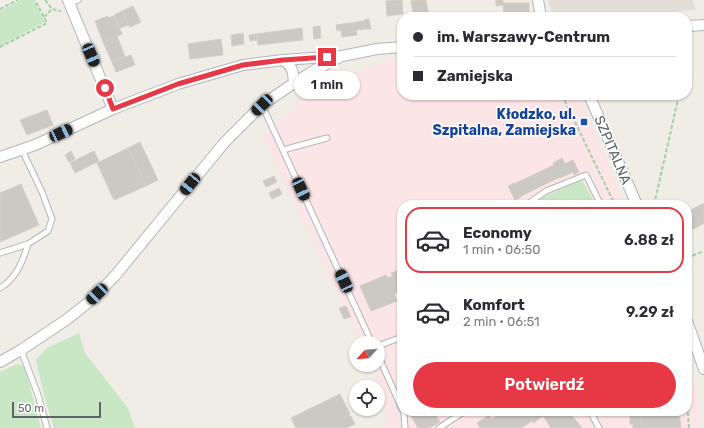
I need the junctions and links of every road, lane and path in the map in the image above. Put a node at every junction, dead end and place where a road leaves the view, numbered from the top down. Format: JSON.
{"nodes":[{"id":1,"x":18,"y":0,"type":"edge"},
{"id":2,"x":35,"y":0,"type":"edge"},
{"id":3,"x":45,"y":0,"type":"edge"},
{"id":4,"x":538,"y":0,"type":"edge"},
{"id":5,"x":72,"y":1,"type":"edge"},
{"id":6,"x":0,"y":9,"type":"edge"},
{"id":7,"x":52,"y":9,"type":"junction"},
{"id":8,"x":540,"y":12,"type":"edge"},
{"id":9,"x":74,"y":14,"type":"junction"},
{"id":10,"x":44,"y":17,"type":"junction"},
{"id":11,"x":704,"y":25,"type":"edge"},
{"id":12,"x":692,"y":26,"type":"edge"},
{"id":13,"x":0,"y":47,"type":"edge"},
{"id":14,"x":397,"y":47,"type":"edge"},
{"id":15,"x":342,"y":56,"type":"junction"},
{"id":16,"x":283,"y":60,"type":"junction"},
{"id":17,"x":294,"y":83,"type":"junction"},
{"id":18,"x":564,"y":100,"type":"edge"},
{"id":19,"x":591,"y":100,"type":"edge"},
{"id":20,"x":677,"y":100,"type":"edge"},
{"id":21,"x":262,"y":105,"type":"junction"},
{"id":22,"x":113,"y":109,"type":"junction"},
{"id":23,"x":327,"y":138,"type":"dead end"},
{"id":24,"x":22,"y":150,"type":"junction"},
{"id":25,"x":283,"y":150,"type":"junction"},
{"id":26,"x":0,"y":157,"type":"edge"},
{"id":27,"x":533,"y":200,"type":"edge"},
{"id":28,"x":598,"y":200,"type":"edge"},
{"id":29,"x":612,"y":200,"type":"edge"},
{"id":30,"x":635,"y":200,"type":"edge"},
{"id":31,"x":655,"y":200,"type":"edge"},
{"id":32,"x":28,"y":244,"type":"junction"},
{"id":33,"x":704,"y":251,"type":"edge"},
{"id":34,"x":0,"y":253,"type":"edge"},
{"id":35,"x":692,"y":256,"type":"edge"},
{"id":36,"x":0,"y":288,"type":"edge"},
{"id":37,"x":692,"y":334,"type":"edge"},
{"id":38,"x":369,"y":336,"type":"edge"},
{"id":39,"x":397,"y":339,"type":"edge"},
{"id":40,"x":385,"y":343,"type":"edge"},
{"id":41,"x":21,"y":350,"type":"junction"},
{"id":42,"x":0,"y":362,"type":"edge"},
{"id":43,"x":704,"y":369,"type":"edge"},
{"id":44,"x":385,"y":371,"type":"edge"},
{"id":45,"x":397,"y":399,"type":"edge"},
{"id":46,"x":404,"y":416,"type":"edge"},
{"id":47,"x":457,"y":416,"type":"edge"},
{"id":48,"x":592,"y":416,"type":"edge"},
{"id":49,"x":688,"y":416,"type":"edge"},
{"id":50,"x":47,"y":428,"type":"edge"},
{"id":51,"x":405,"y":428,"type":"edge"},
{"id":52,"x":439,"y":428,"type":"edge"},
{"id":53,"x":598,"y":428,"type":"edge"},
{"id":54,"x":689,"y":428,"type":"edge"}],
"edges":[{"from":1,"to":6,"type":"path"},
{"from":2,"to":10,"type":"path"},
{"from":3,"to":7,"type":"path"},
{"from":4,"to":8,"type":"street"},
{"from":5,"to":9,"type":"street"},
{"from":7,"to":9,"type":"path"},
{"from":7,"to":10,"type":"path"},
{"from":9,"to":22,"type":"street"},
{"from":10,"to":13,"type":"path"},
{"from":11,"to":12,"type":"street"},
{"from":14,"to":15,"type":"street"},
{"from":15,"to":16,"type":"street"},
{"from":15,"to":17,"type":"street"},
{"from":16,"to":17,"type":"street"},
{"from":16,"to":22,"type":"street"},
{"from":17,"to":21,"type":"street"},
{"from":18,"to":29,"type":"path"},
{"from":19,"to":30,"type":"street","name":"SZPITALNA"},
{"from":20,"to":31,"type":"path"},
{"from":21,"to":25,"type":"lane"},
{"from":21,"to":41,"type":"street"},
{"from":22,"to":24,"type":"street"},
{"from":23,"to":25,"type":"lane"},
{"from":24,"to":26,"type":"street"},
{"from":24,"to":32,"type":"lane"},
{"from":25,"to":38,"type":"lane"},
{"from":27,"to":28,"type":"lane"},
{"from":32,"to":34,"type":"lane"},
{"from":32,"to":36,"type":"lane"},
{"from":33,"to":35,"type":"path"},
{"from":37,"to":43,"type":"street"},
{"from":39,"to":40,"type":"lane"},
{"from":41,"to":42,"type":"street"},
{"from":41,"to":50,"type":"lane"},
{"from":44,"to":45,"type":"lane"},
{"from":46,"to":51,"type":"lane"},
{"from":47,"to":52,"type":"lane"},
{"from":48,"to":53,"type":"lane"},
{"from":49,"to":54,"type":"path"}]}
